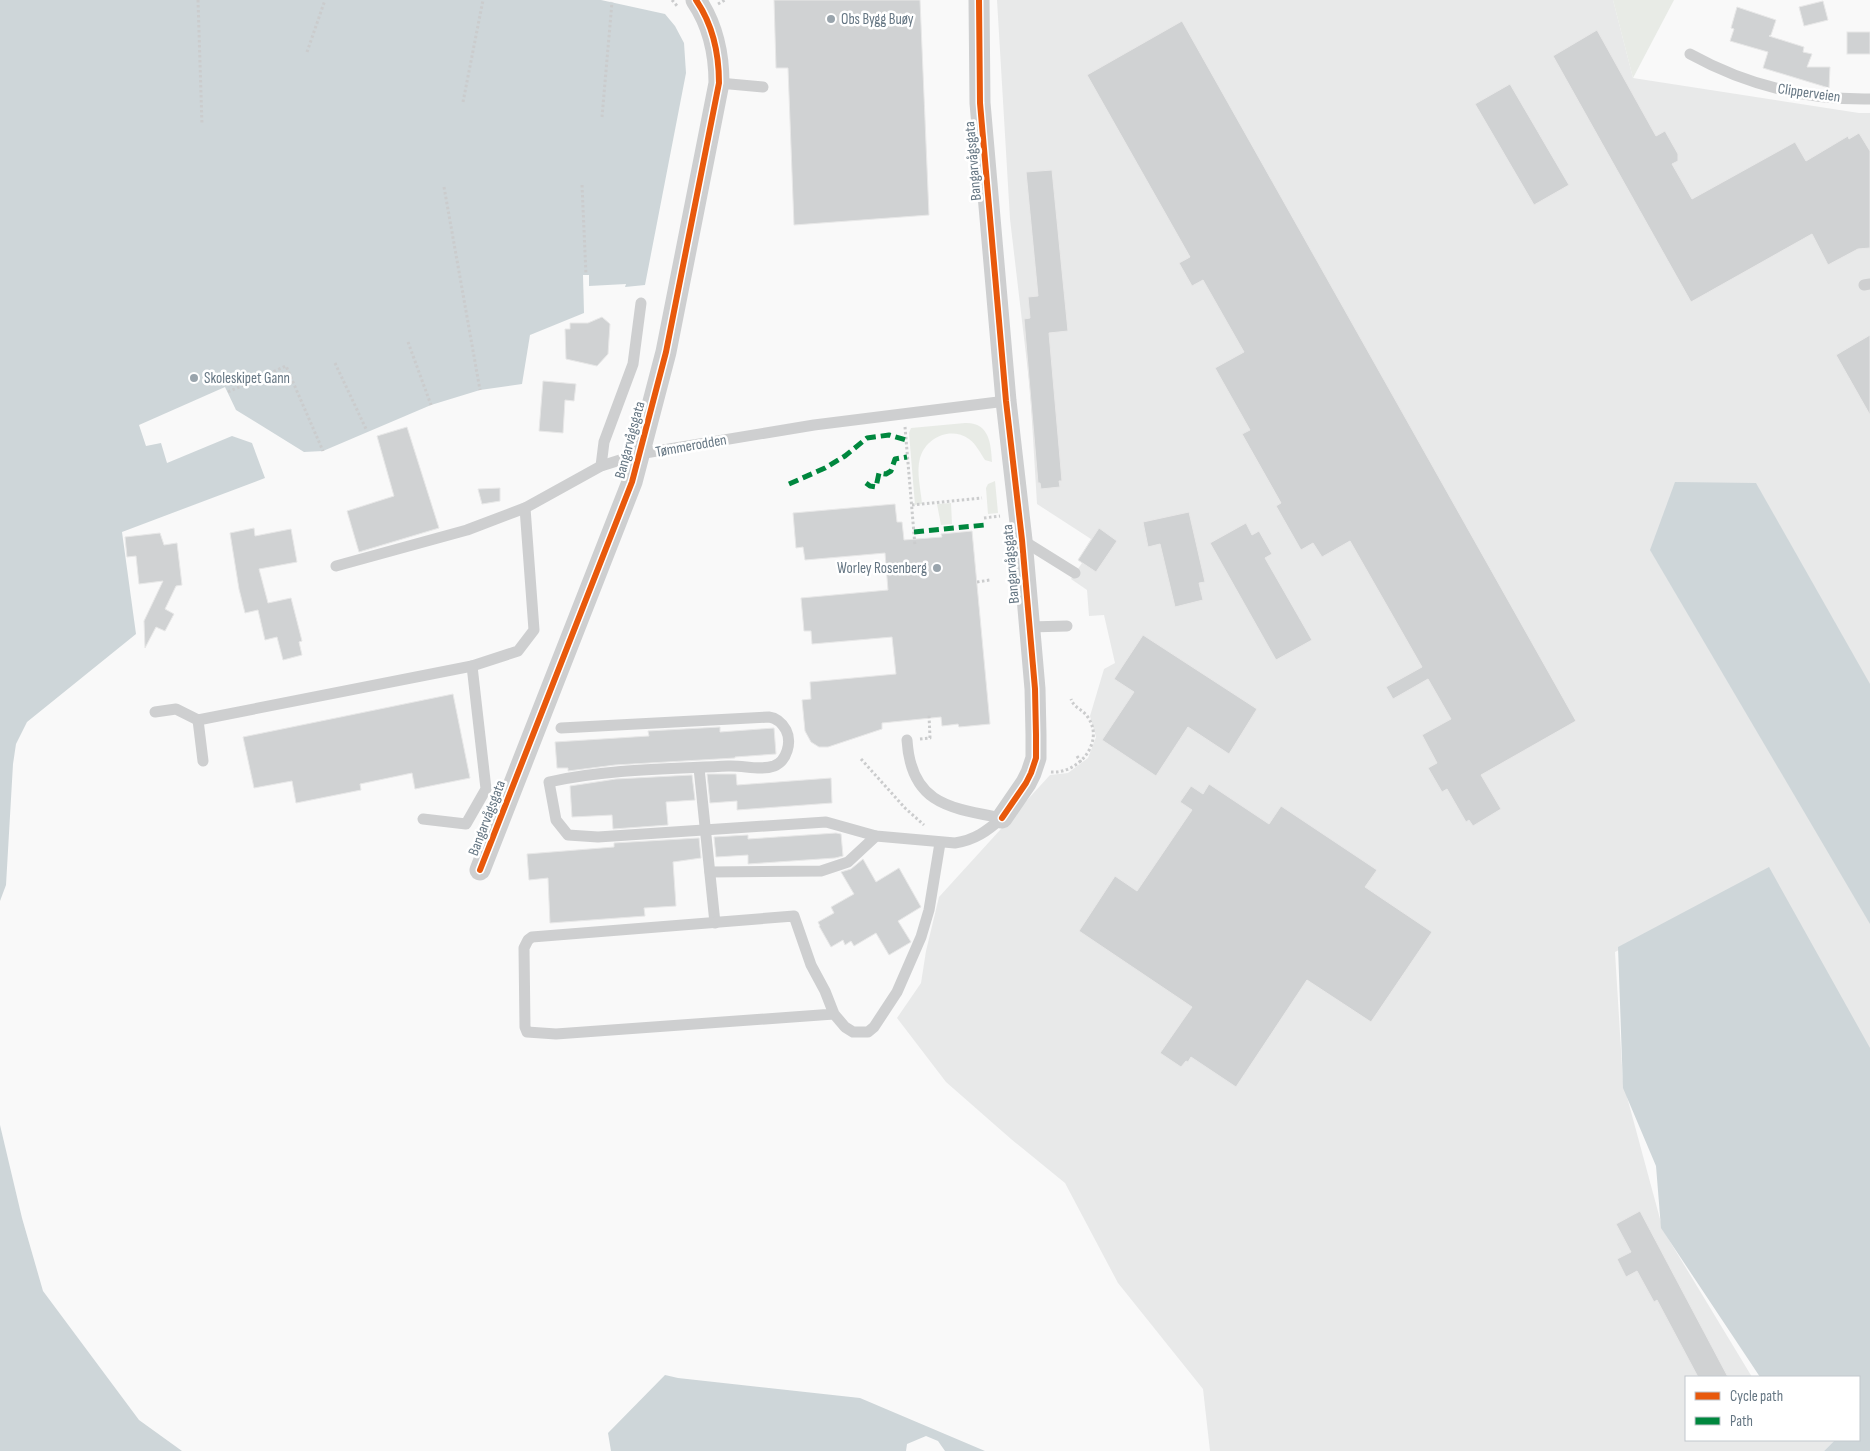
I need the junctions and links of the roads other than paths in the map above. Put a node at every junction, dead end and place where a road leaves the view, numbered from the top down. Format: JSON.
{"nodes":[{"id":1,"x":696,"y":0,"type":"edge"},
{"id":2,"x":979,"y":0,"type":"edge"},
{"id":3,"x":1690,"y":54,"type":"dead end"},
{"id":4,"x":719,"y":83,"type":"junction"},
{"id":5,"x":762,"y":87,"type":"dead end"},
{"id":6,"x":1870,"y":99,"type":"edge"},
{"id":7,"x":641,"y":303,"type":"dead end"},
{"id":8,"x":1006,"y":402,"type":"junction"},
{"id":9,"x":639,"y":454,"type":"junction"},
{"id":10,"x":601,"y":466,"type":"junction"},
{"id":11,"x":525,"y":508,"type":"junction"},
{"id":12,"x":1022,"y":540,"type":"junction"},
{"id":13,"x":336,"y":566,"type":"dead end"},
{"id":14,"x":1075,"y":572,"type":"dead end"},
{"id":15,"x":1067,"y":626,"type":"dead end"},
{"id":16,"x":1029,"y":627,"type":"junction"},
{"id":17,"x":472,"y":666,"type":"junction"},
{"id":18,"x":155,"y":712,"type":"dead end"},
{"id":19,"x":198,"y":720,"type":"junction"},
{"id":20,"x":561,"y":728,"type":"dead end"},
{"id":21,"x":907,"y":740,"type":"road end"},
{"id":22,"x":203,"y":761,"type":"dead end"},
{"id":23,"x":699,"y":768,"type":"junction"},
{"id":24,"x":1002,"y":818,"type":"junction"},
{"id":25,"x":422,"y":819,"type":"dead end"},
{"id":26,"x":705,"y":828,"type":"junction"},
{"id":27,"x":876,"y":836,"type":"junction"},
{"id":28,"x":945,"y":843,"type":"junction"},
{"id":29,"x":480,"y":870,"type":"dead end"},
{"id":30,"x":710,"y":872,"type":"junction"},
{"id":31,"x":715,"y":923,"type":"junction"},
{"id":32,"x":834,"y":1014,"type":"junction"}],
"edges":[{"from":1,"to":4,"type":"street","name":"Bangarvågsgata"},
{"from":2,"to":8,"type":"street","name":"Bangarvågsgata"},
{"from":3,"to":6,"type":"lane","name":"Clipperveien"},
{"from":4,"to":5,"type":"lane"},
{"from":4,"to":9,"type":"street","name":"Bangarvågsgata"},
{"from":7,"to":10,"type":"lane"},
{"from":8,"to":9,"type":"lane","name":"Tømmerodden"},
{"from":8,"to":12,"type":"street","name":"Bangarvågsgata"},
{"from":9,"to":10,"type":"lane","name":"Tømmerodden"},
{"from":9,"to":29,"type":"street","name":"Bangarvågsgata"},
{"from":10,"to":11,"type":"lane","name":"Tømmerodden"},
{"from":11,"to":13,"type":"lane","name":"Tømmerodden"},
{"from":11,"to":17,"type":"lane"},
{"from":12,"to":14,"type":"lane"},
{"from":12,"to":16,"type":"street","name":"Bangarvågsgata"},
{"from":15,"to":16,"type":"lane"},
{"from":16,"to":24,"type":"street","name":"Bangarvågsgata"},
{"from":17,"to":19,"type":"lane"},
{"from":17,"to":25,"type":"lane"},
{"from":18,"to":19,"type":"lane"},
{"from":19,"to":22,"type":"lane"},
{"from":20,"to":23,"type":"lane"},
{"from":21,"to":24,"type":"lane"},
{"from":23,"to":26,"type":"lane"},
{"from":23,"to":26,"type":"lane"},
{"from":24,"to":28,"type":"lane"},
{"from":26,"to":27,"type":"lane"},
{"from":26,"to":30,"type":"lane"},
{"from":27,"to":28,"type":"lane"},
{"from":27,"to":30,"type":"lane"},
{"from":28,"to":32,"type":"lane"},
{"from":30,"to":31,"type":"lane"},
{"from":31,"to":32,"type":"lane"},
{"from":31,"to":32,"type":"lane"}]}
